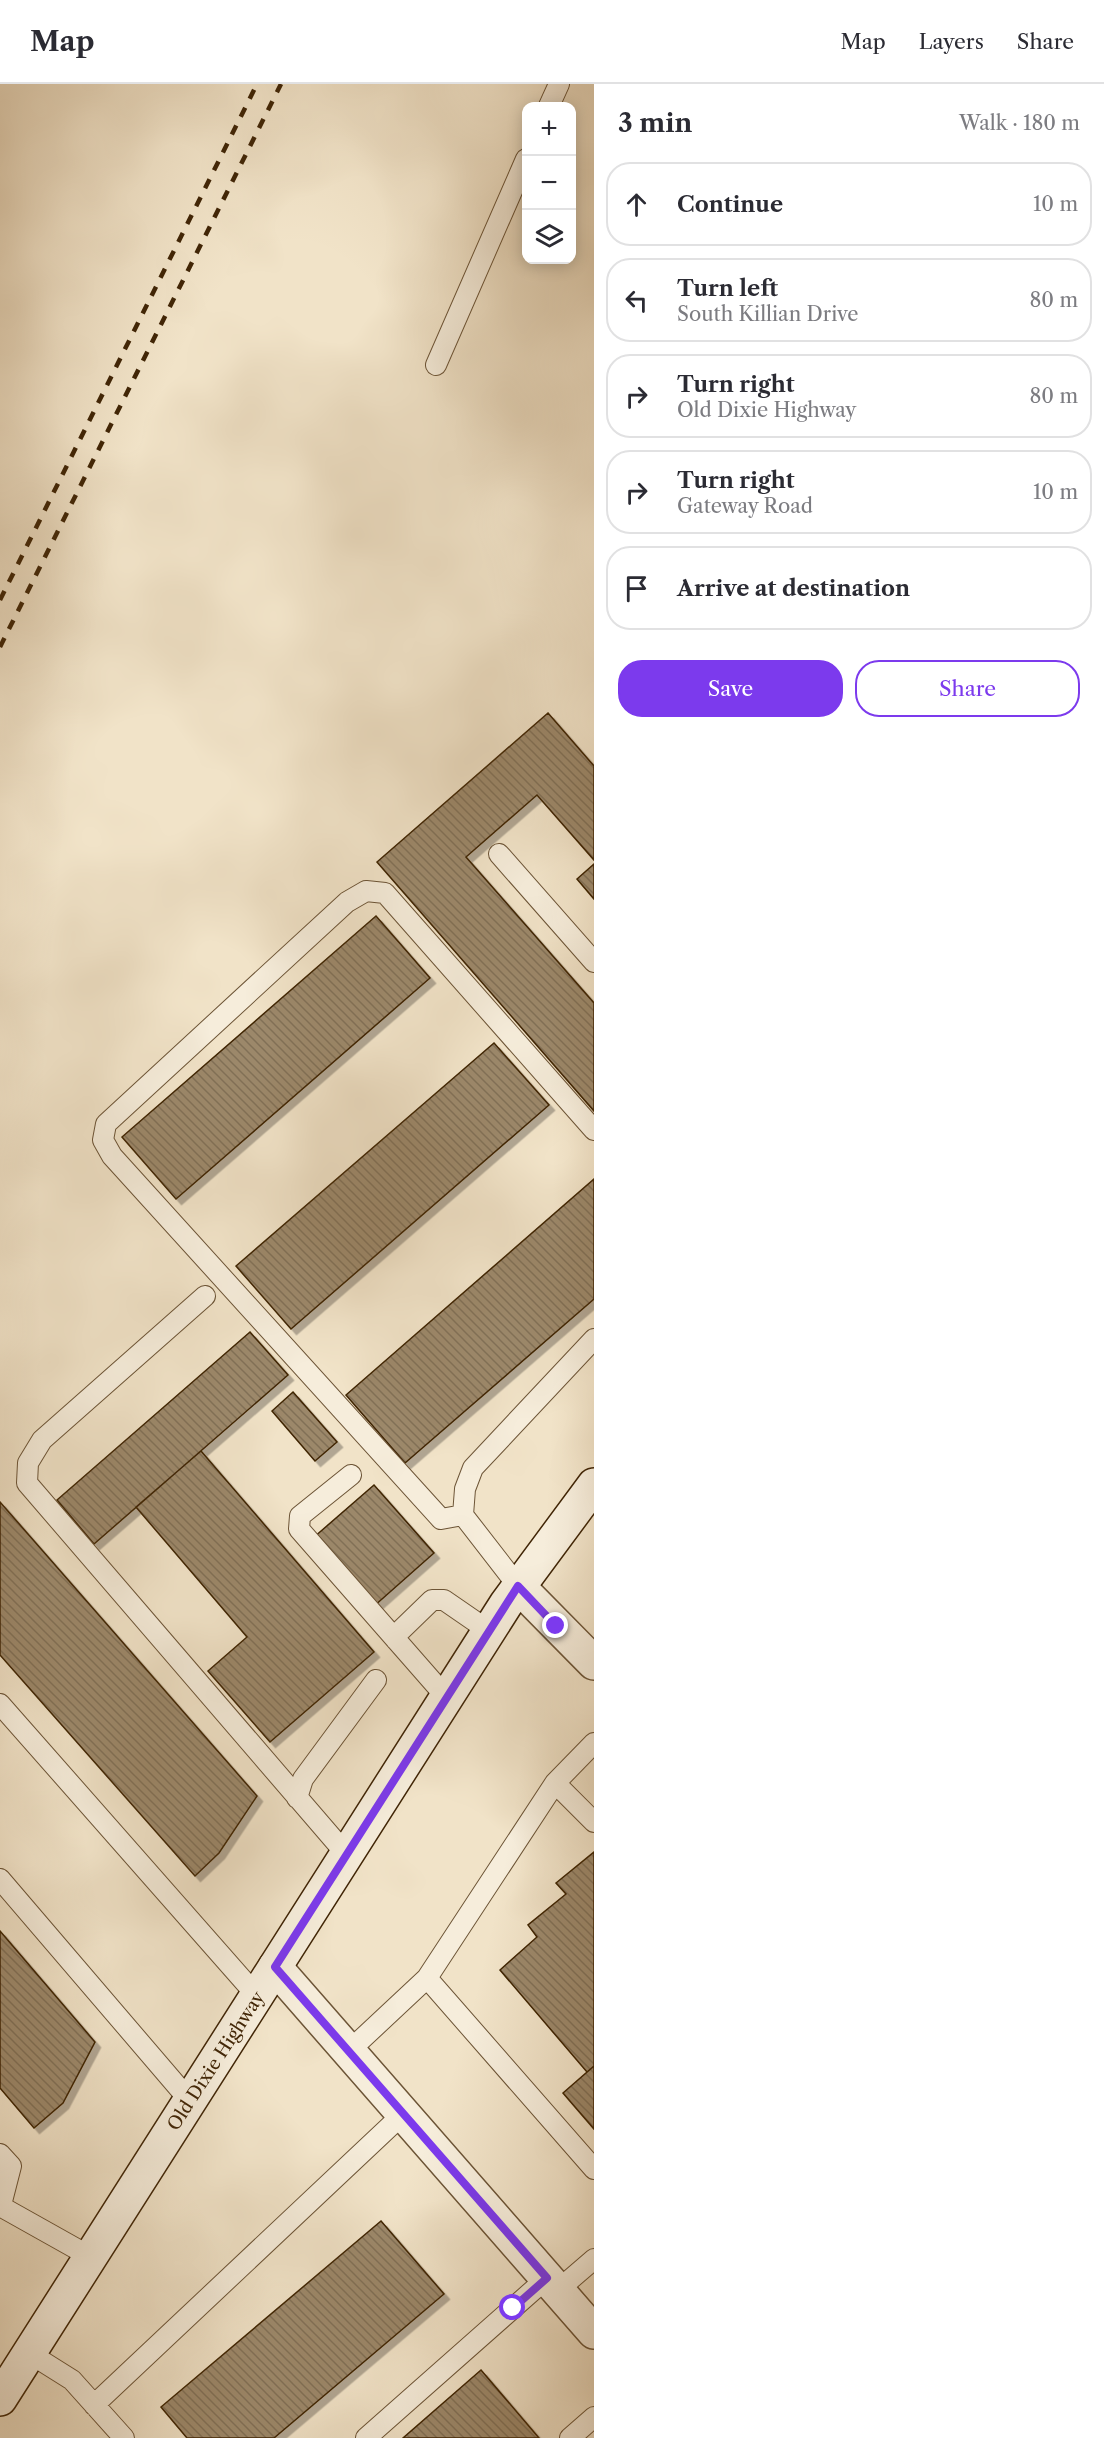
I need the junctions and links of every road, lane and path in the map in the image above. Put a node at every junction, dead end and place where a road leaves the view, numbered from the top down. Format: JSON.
{"nodes":[{"id":1,"x":559,"y":84,"type":"edge"},
{"id":2,"x":551,"y":102,"type":"edge"},
{"id":3,"x":522,"y":168,"type":"edge"},
{"id":4,"x":436,"y":365,"type":"dead end"},
{"id":5,"x":499,"y":854,"type":"dead end"},
{"id":6,"x":594,"y":962,"type":"edge"},
{"id":7,"x":594,"y":1130,"type":"edge"},
{"id":8,"x":205,"y":1296,"type":"dead end"},
{"id":9,"x":594,"y":1339,"type":"edge"},
{"id":10,"x":351,"y":1475,"type":"dead end"},
{"id":11,"x":594,"y":1485,"type":"edge"},
{"id":12,"x":463,"y":1515,"type":"junction"},
{"id":13,"x":518,"y":1586,"type":"junction"},
{"id":14,"x":489,"y":1631,"type":"junction"},
{"id":15,"x":396,"y":1640,"type":"junction"},
{"id":16,"x":594,"y":1663,"type":"edge"},
{"id":17,"x":376,"y":1680,"type":"dead end"},
{"id":18,"x":447,"y":1698,"type":"junction"},
{"id":19,"x":0,"y":1704,"type":"edge"},
{"id":20,"x":594,"y":1743,"type":"edge"},
{"id":21,"x":555,"y":1783,"type":"junction"},
{"id":22,"x":297,"y":1798,"type":"junction"},
{"id":23,"x":594,"y":1822,"type":"edge"},
{"id":24,"x":347,"y":1855,"type":"junction"},
{"id":25,"x":0,"y":1879,"type":"edge"},
{"id":26,"x":275,"y":1967,"type":"junction"},
{"id":27,"x":427,"y":1978,"type":"junction"},
{"id":28,"x":257,"y":1996,"type":"junction"},
{"id":29,"x":349,"y":2051,"type":"junction"},
{"id":30,"x":190,"y":2101,"type":"junction"},
{"id":31,"x":403,"y":2114,"type":"junction"},
{"id":32,"x":0,"y":2154,"type":"edge"},
{"id":33,"x":594,"y":2169,"type":"edge"},
{"id":34,"x":0,"y":2206,"type":"edge"},
{"id":35,"x":91,"y":2257,"type":"junction"},
{"id":36,"x":594,"y":2259,"type":"edge"},
{"id":37,"x":552,"y":2284,"type":"junction"},
{"id":38,"x":592,"y":2325,"type":"edge"},
{"id":39,"x":29,"y":2353,"type":"junction"},
{"id":40,"x":0,"y":2399,"type":"edge"},
{"id":41,"x":94,"y":2404,"type":"junction"},
{"id":42,"x":594,"y":2417,"type":"edge"},
{"id":43,"x":124,"y":2438,"type":"edge"},
{"id":44,"x":366,"y":2438,"type":"edge"},
{"id":45,"x":570,"y":2438,"type":"edge"}],
"edges":[{"from":1,"to":2,"type":"lane"},
{"from":3,"to":4,"type":"lane"},
{"from":5,"to":6,"type":"lane"},
{"from":7,"to":12,"type":"lane"},
{"from":8,"to":22,"type":"lane"},
{"from":9,"to":12,"type":"lane"},
{"from":10,"to":15,"type":"lane"},
{"from":11,"to":13,"type":"street","name":"Old Dixie Highway"},
{"from":12,"to":13,"type":"lane"},
{"from":13,"to":14,"type":"street","name":"Old Dixie Highway"},
{"from":13,"to":16,"type":"street"},
{"from":14,"to":15,"type":"lane"},
{"from":14,"to":18,"type":"street","name":"Old Dixie Highway"},
{"from":15,"to":18,"type":"lane"},
{"from":17,"to":22,"type":"lane"},
{"from":18,"to":24,"type":"street","name":"Old Dixie Highway"},
{"from":19,"to":28,"type":"lane"},
{"from":20,"to":21,"type":"lane"},
{"from":21,"to":23,"type":"lane"},
{"from":21,"to":27,"type":"lane"},
{"from":22,"to":24,"type":"lane"},
{"from":24,"to":26,"type":"street","name":"Old Dixie Highway"},
{"from":25,"to":30,"type":"lane"},
{"from":26,"to":28,"type":"street","name":"Old Dixie Highway"},
{"from":26,"to":29,"type":"street"},
{"from":27,"to":29,"type":"lane"},
{"from":27,"to":33,"type":"lane"},
{"from":28,"to":30,"type":"street","name":"Old Dixie Highway"},
{"from":29,"to":31,"type":"street"},
{"from":30,"to":35,"type":"street","name":"Old Dixie Highway"},
{"from":31,"to":37,"type":"street"},
{"from":31,"to":41,"type":"lane"},
{"from":32,"to":34,"type":"lane"},
{"from":34,"to":35,"type":"lane"},
{"from":35,"to":39,"type":"street","name":"Old Dixie Highway"},
{"from":36,"to":37,"type":"lane"},
{"from":37,"to":38,"type":"street"},
{"from":37,"to":44,"type":"lane"},
{"from":39,"to":40,"type":"street","name":"Old Dixie Highway"},
{"from":39,"to":41,"type":"lane"},
{"from":41,"to":43,"type":"lane"},
{"from":42,"to":45,"type":"lane"}]}
